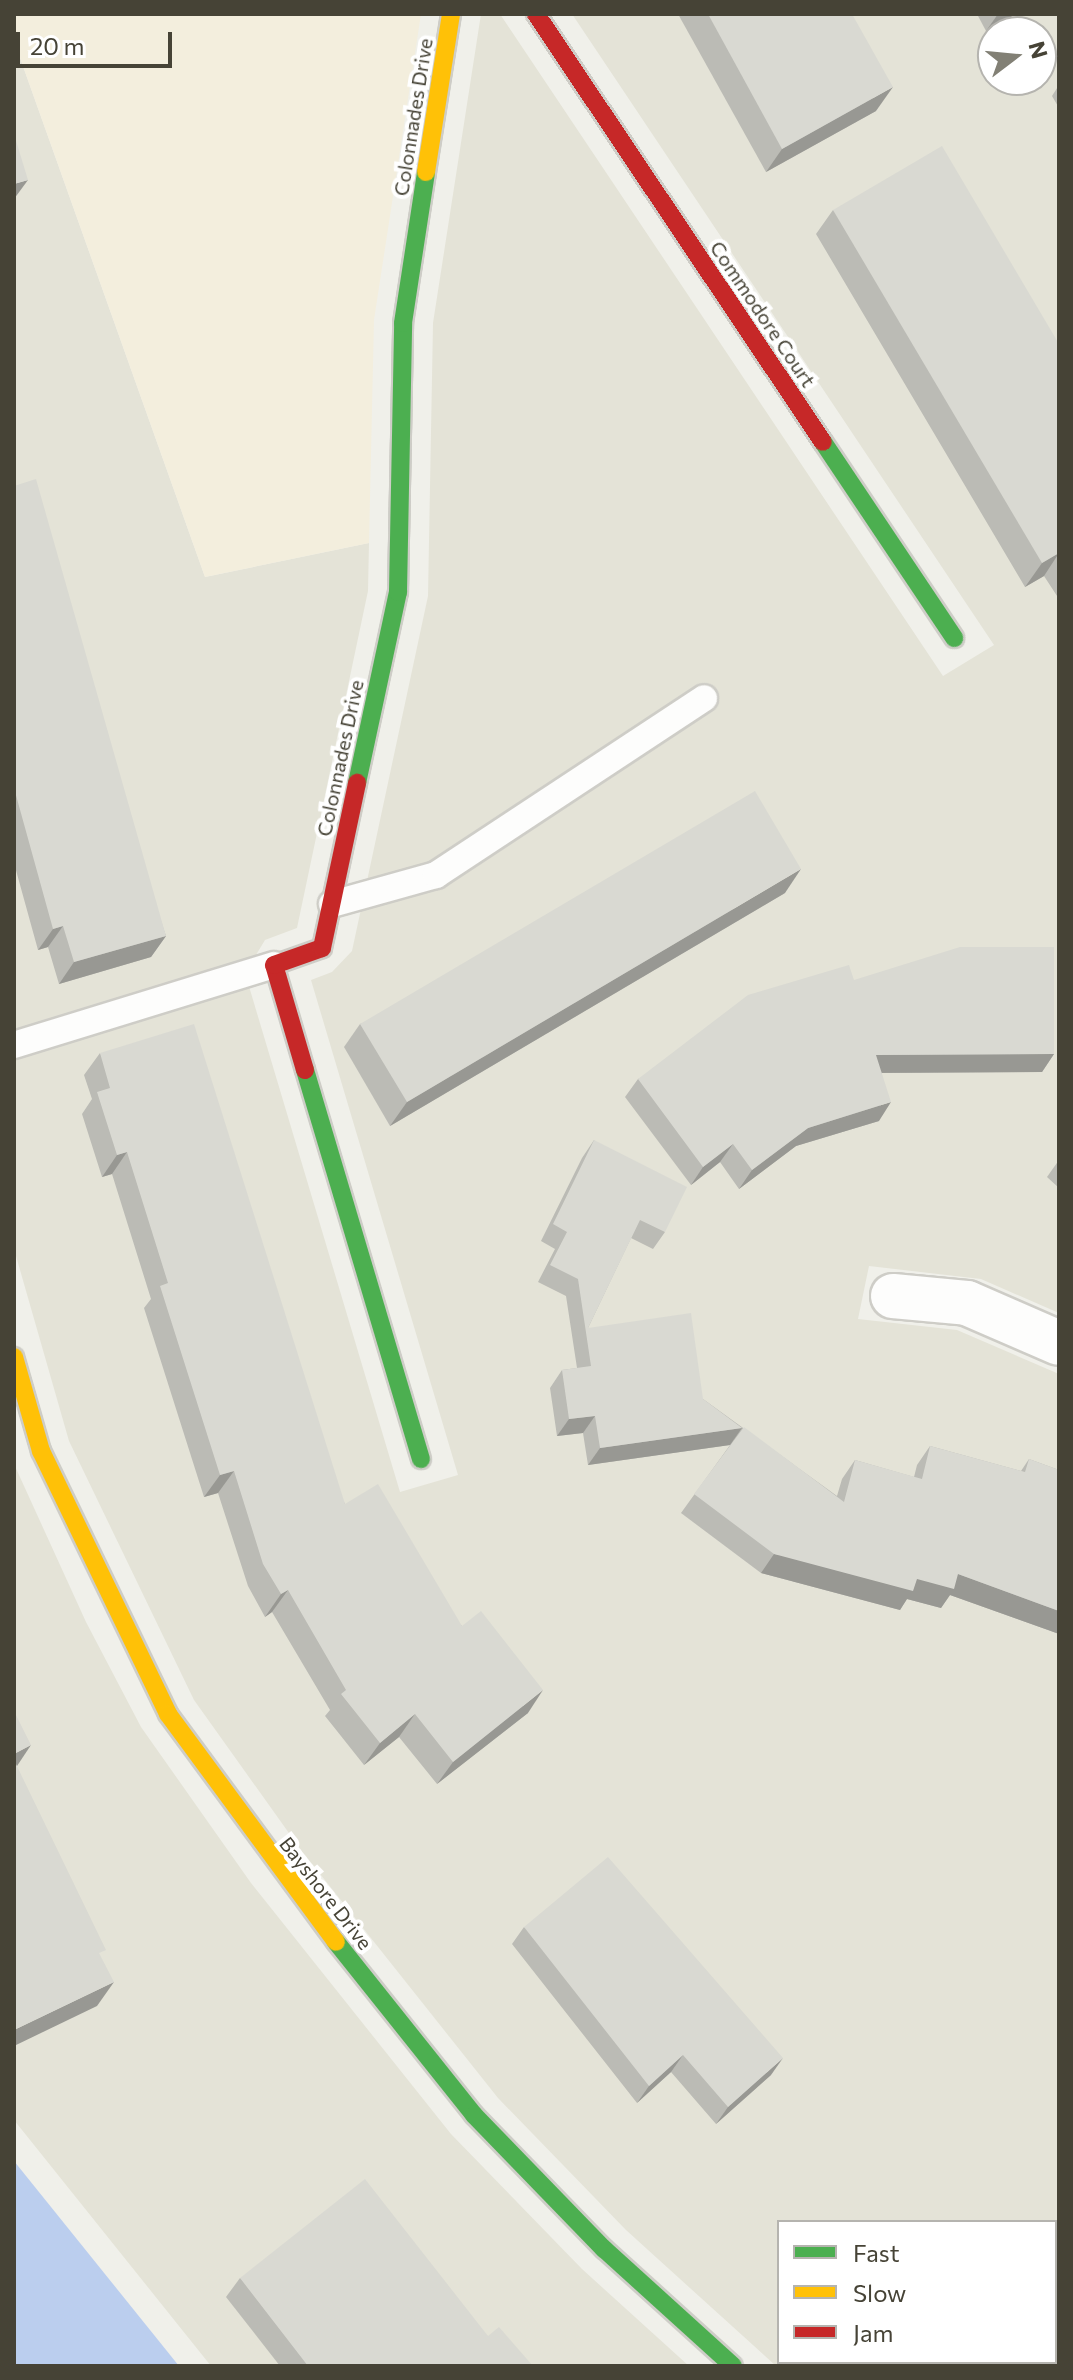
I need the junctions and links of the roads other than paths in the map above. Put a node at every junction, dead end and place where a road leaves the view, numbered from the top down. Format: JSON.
{"nodes":[{"id":1,"x":451,"y":14,"type":"edge"},
{"id":2,"x":536,"y":14,"type":"edge"},
{"id":3,"x":954,"y":638,"type":"dead end"},
{"id":4,"x":704,"y":698,"type":"dead end"},
{"id":5,"x":332,"y":904,"type":"junction"},
{"id":6,"x":274,"y":965,"type":"junction"},
{"id":7,"x":14,"y":1045,"type":"edge"},
{"id":8,"x":893,"y":1296,"type":"dead end"},
{"id":9,"x":1059,"y":1343,"type":"edge"},
{"id":10,"x":14,"y":1357,"type":"edge"},
{"id":11,"x":421,"y":1459,"type":"dead end"},
{"id":12,"x":733,"y":2366,"type":"edge"}],
"edges":[{"from":1,"to":5,"type":"street","name":"Colonnades Drive"},
{"from":2,"to":3,"type":"street","name":"Commodore Court"},
{"from":4,"to":5,"type":"lane"},
{"from":5,"to":6,"type":"street","name":"Colonnades Drive"},
{"from":6,"to":7,"type":"lane"},
{"from":6,"to":11,"type":"street"},
{"from":8,"to":9,"type":"street"},
{"from":10,"to":12,"type":"street","name":"Bayshore Drive"}]}
